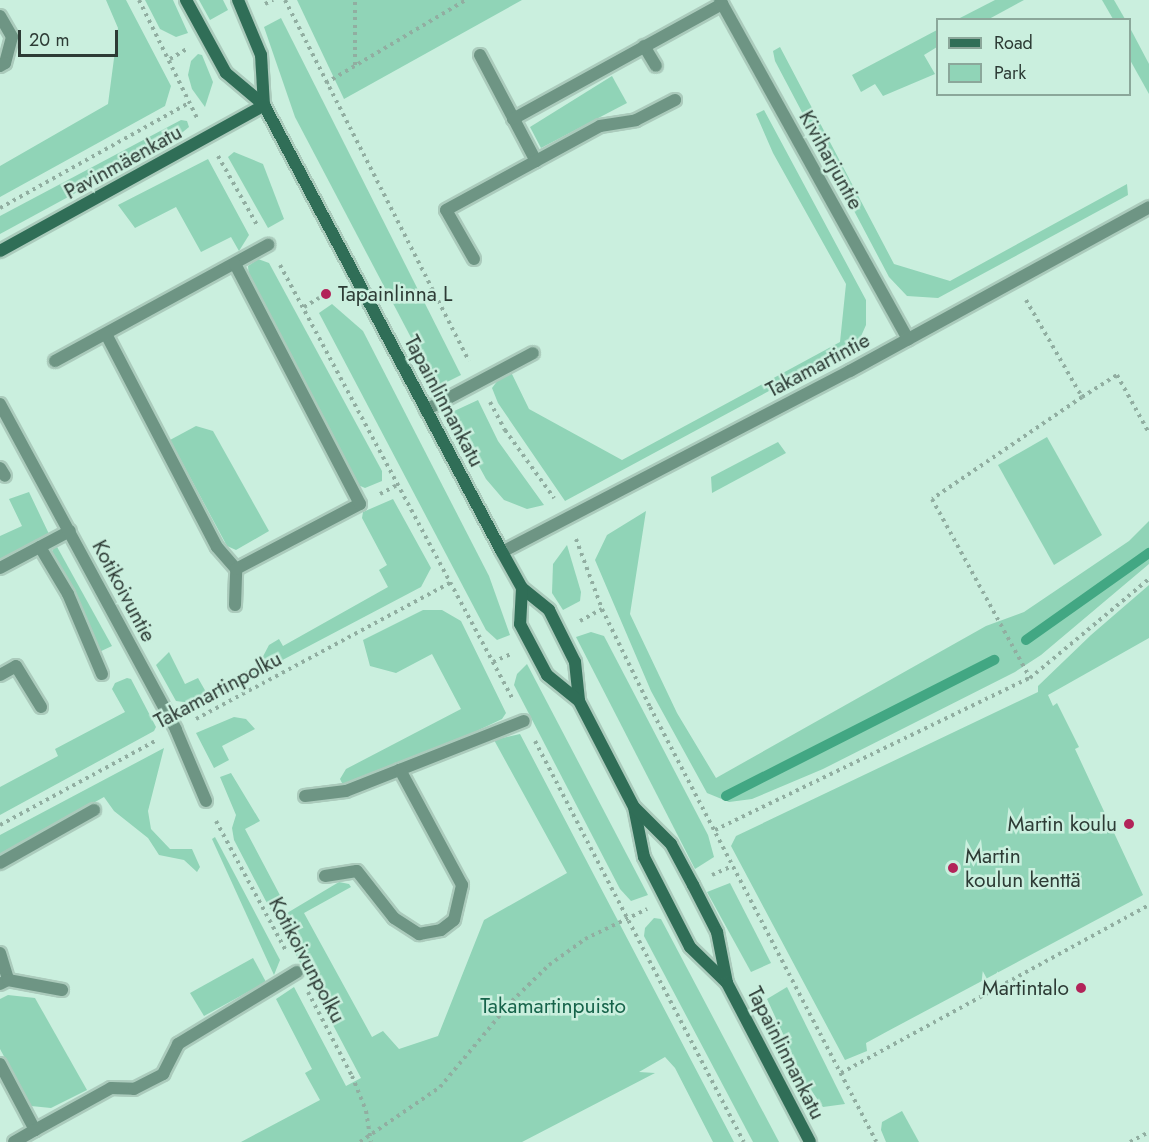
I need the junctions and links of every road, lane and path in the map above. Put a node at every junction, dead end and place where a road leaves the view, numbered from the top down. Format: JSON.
{"nodes":[{"id":1,"x":139,"y":0,"type":"edge"},
{"id":2,"x":186,"y":0,"type":"edge"},
{"id":3,"x":238,"y":0,"type":"edge"},
{"id":4,"x":285,"y":0,"type":"edge"},
{"id":5,"x":355,"y":0,"type":"edge"},
{"id":6,"x":466,"y":0,"type":"edge"},
{"id":7,"x":721,"y":2,"type":"edge"},
{"id":8,"x":0,"y":16,"type":"edge"},
{"id":9,"x":644,"y":46,"type":"junction"},
{"id":10,"x":480,"y":55,"type":"dead end"},
{"id":11,"x":0,"y":66,"type":"edge"},
{"id":12,"x":355,"y":66,"type":"junction"},
{"id":13,"x":656,"y":66,"type":"dead end"},
{"id":14,"x":326,"y":82,"type":"junction"},
{"id":15,"x":675,"y":100,"type":"dead end"},
{"id":16,"x":189,"y":103,"type":"junction"},
{"id":17,"x":264,"y":105,"type":"junction"},
{"id":18,"x":513,"y":119,"type":"junction"},
{"id":19,"x":208,"y":138,"type":"junction"},
{"id":20,"x":536,"y":161,"type":"junction"},
{"id":21,"x":1149,"y":207,"type":"edge"},
{"id":22,"x":0,"y":208,"type":"edge"},
{"id":23,"x":268,"y":245,"type":"junction"},
{"id":24,"x":0,"y":251,"type":"edge"},
{"id":25,"x":474,"y":259,"type":"dead end"},
{"id":26,"x":235,"y":264,"type":"junction"},
{"id":27,"x":326,"y":294,"type":"dead end"},
{"id":28,"x":1024,"y":298,"type":"dead end"},
{"id":29,"x":304,"y":307,"type":"junction"},
{"id":30,"x":106,"y":334,"type":"junction"},
{"id":31,"x":908,"y":339,"type":"junction"},
{"id":32,"x":533,"y":353,"type":"dead end"},
{"id":33,"x":56,"y":361,"type":"dead end"},
{"id":34,"x":480,"y":381,"type":"junction"},
{"id":35,"x":1082,"y":397,"type":"junction"},
{"id":36,"x":0,"y":404,"type":"edge"},
{"id":37,"x":426,"y":410,"type":"junction"},
{"id":38,"x":1149,"y":433,"type":"edge"},
{"id":39,"x":566,"y":519,"type":"junction"},
{"id":40,"x":70,"y":531,"type":"junction"},
{"id":41,"x":40,"y":547,"type":"junction"},
{"id":42,"x":502,"y":552,"type":"junction"},
{"id":43,"x":0,"y":568,"type":"edge"},
{"id":44,"x":236,"y":569,"type":"junction"},
{"id":45,"x":1149,"y":579,"type":"edge"},
{"id":46,"x":451,"y":582,"type":"junction"},
{"id":47,"x":522,"y":588,"type":"junction"},
{"id":48,"x":235,"y":605,"type":"dead end"},
{"id":49,"x":102,"y":674,"type":"dead end"},
{"id":50,"x":0,"y":675,"type":"edge"},
{"id":51,"x":1030,"y":678,"type":"junction"},
{"id":52,"x":579,"y":701,"type":"junction"},
{"id":53,"x":41,"y":707,"type":"dead end"},
{"id":54,"x":524,"y":721,"type":"junction"},
{"id":55,"x":176,"y":730,"type":"junction"},
{"id":56,"x":400,"y":770,"type":"junction"},
{"id":57,"x":305,"y":796,"type":"dead end"},
{"id":58,"x":206,"y":801,"type":"joint"},
{"id":59,"x":634,"y":807,"type":"junction"},
{"id":60,"x":94,"y":810,"type":"dead end"},
{"id":61,"x":0,"y":825,"type":"edge"},
{"id":62,"x":715,"y":830,"type":"junction"},
{"id":63,"x":0,"y":863,"type":"edge"},
{"id":64,"x":326,"y":876,"type":"dead end"},
{"id":65,"x":1149,"y":905,"type":"edge"},
{"id":66,"x":627,"y":920,"type":"junction"},
{"id":67,"x":0,"y":953,"type":"edge"},
{"id":68,"x":297,"y":972,"type":"junction"},
{"id":69,"x":4,"y":982,"type":"edge"},
{"id":70,"x":727,"y":983,"type":"junction"},
{"id":71,"x":62,"y":990,"type":"dead end"},
{"id":72,"x":0,"y":1064,"type":"edge"},
{"id":73,"x":841,"y":1073,"type":"junction"},
{"id":74,"x":35,"y":1130,"type":"junction"},
{"id":75,"x":1149,"y":1132,"type":"edge"},
{"id":76,"x":371,"y":1136,"type":"junction"},
{"id":77,"x":14,"y":1142,"type":"edge"},
{"id":78,"x":360,"y":1142,"type":"edge"},
{"id":79,"x":371,"y":1142,"type":"edge"},
{"id":80,"x":744,"y":1142,"type":"edge"},
{"id":81,"x":810,"y":1142,"type":"edge"},
{"id":82,"x":876,"y":1142,"type":"edge"},
{"id":83,"x":1131,"y":1142,"type":"edge"}],
"edges":[{"from":1,"to":16,"type":"path"},
{"from":2,"to":17,"type":"street","name":"Tapainlinnankatu"},
{"from":3,"to":17,"type":"street","name":"Tapainlinnankatu"},
{"from":4,"to":14,"type":"path"},
{"from":5,"to":12,"type":"path"},
{"from":6,"to":12,"type":"path"},
{"from":7,"to":9,"type":"street"},
{"from":7,"to":31,"type":"street","name":"Kiviharjuntie"},
{"from":8,"to":11,"type":"street"},
{"from":9,"to":13,"type":"street"},
{"from":9,"to":18,"type":"street"},
{"from":10,"to":18,"type":"street"},
{"from":12,"to":14,"type":"path"},
{"from":14,"to":34,"type":"path"},
{"from":15,"to":20,"type":"street"},
{"from":16,"to":19,"type":"path"},
{"from":16,"to":22,"type":"path"},
{"from":17,"to":19,"type":"street","name":"Pavinmäenkatu"},
{"from":17,"to":37,"type":"street","name":"Tapainlinnankatu"},
{"from":18,"to":20,"type":"street"},
{"from":19,"to":23,"type":"path"},
{"from":19,"to":24,"type":"street","name":"Pavinmäenkatu"},
{"from":20,"to":25,"type":"street"},
{"from":21,"to":31,"type":"street","name":"Takamartintie"},
{"from":23,"to":26,"type":"street"},
{"from":23,"to":29,"type":"path"},
{"from":26,"to":30,"type":"street"},
{"from":26,"to":44,"type":"street"},
{"from":27,"to":29,"type":"path"},
{"from":28,"to":35,"type":"path"},
{"from":29,"to":46,"type":"path"},
{"from":30,"to":33,"type":"street"},
{"from":30,"to":44,"type":"street"},
{"from":31,"to":39,"type":"street","name":"Takamartintie"},
{"from":32,"to":34,"type":"street"},
{"from":34,"to":37,"type":"street"},
{"from":34,"to":39,"type":"path"},
{"from":35,"to":38,"type":"path"},
{"from":35,"to":51,"type":"path"},
{"from":36,"to":40,"type":"street","name":"Kotikoivuntie"},
{"from":37,"to":42,"type":"street","name":"Tapainlinnankatu"},
{"from":39,"to":42,"type":"street","name":"Takamartintie"},
{"from":39,"to":62,"type":"path"},
{"from":40,"to":41,"type":"street"},
{"from":40,"to":55,"type":"street","name":"Kotikoivuntie"},
{"from":41,"to":43,"type":"street"},
{"from":41,"to":49,"type":"street"},
{"from":42,"to":47,"type":"street","name":"Tapainlinnankatu"},
{"from":44,"to":48,"type":"street"},
{"from":45,"to":51,"type":"path"},
{"from":46,"to":54,"type":"path"},
{"from":46,"to":55,"type":"path","name":"Takamartinpolku"},
{"from":47,"to":52,"type":"street","name":"Tapainlinnankatu"},
{"from":47,"to":52,"type":"street","name":"Tapainlinnankatu"},
{"from":50,"to":53,"type":"street"},
{"from":51,"to":62,"type":"path"},
{"from":52,"to":59,"type":"street","name":"Tapainlinnankatu"},
{"from":54,"to":56,"type":"street"},
{"from":54,"to":66,"type":"path"},
{"from":55,"to":58,"type":"street","name":"Kotikoivuntie"},
{"from":55,"to":61,"type":"path","name":"Takamartinpolku"},
{"from":56,"to":57,"type":"street"},
{"from":56,"to":64,"type":"street"},
{"from":58,"to":68,"type":"path","name":"Kotikoivunpolku"},
{"from":59,"to":70,"type":"street","name":"Tapainlinnankatu"},
{"from":59,"to":70,"type":"street","name":"Tapainlinnankatu"},
{"from":60,"to":63,"type":"street"},
{"from":62,"to":73,"type":"path"},
{"from":65,"to":73,"type":"path"},
{"from":66,"to":76,"type":"path"},
{"from":66,"to":80,"type":"path"},
{"from":67,"to":69,"type":"street"},
{"from":68,"to":74,"type":"street"},
{"from":68,"to":76,"type":"path","name":"Kotikoivunpolku"},
{"from":69,"to":71,"type":"street"},
{"from":70,"to":81,"type":"street","name":"Tapainlinnankatu"},
{"from":72,"to":74,"type":"street"},
{"from":73,"to":82,"type":"path"},
{"from":74,"to":77,"type":"street"},
{"from":75,"to":83,"type":"path"},
{"from":76,"to":78,"type":"path"},
{"from":76,"to":79,"type":"path","name":"Kotikoivunpolku"}]}
